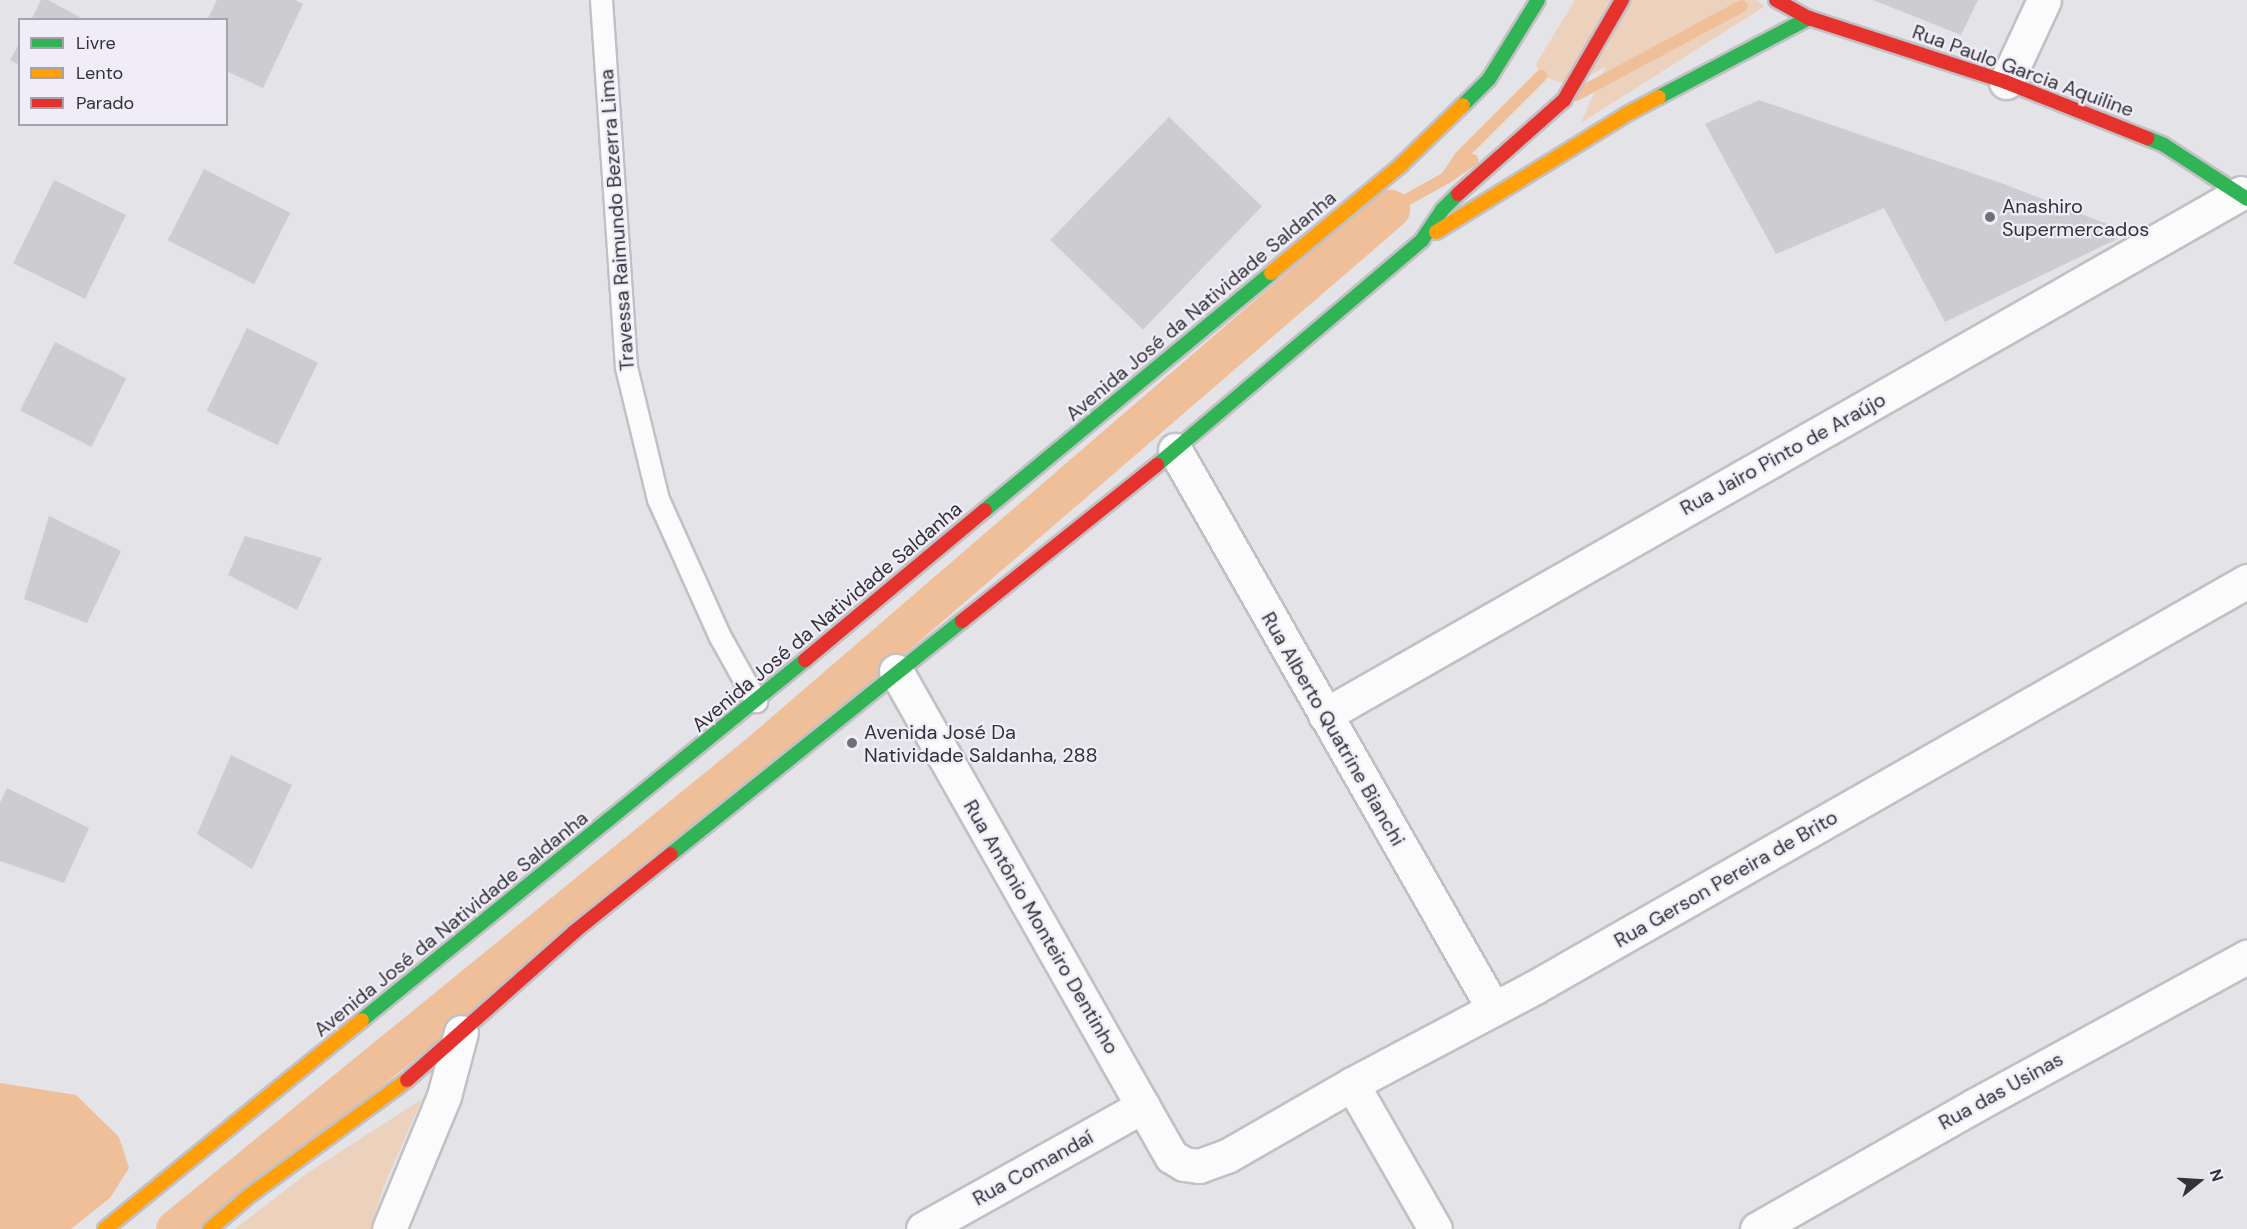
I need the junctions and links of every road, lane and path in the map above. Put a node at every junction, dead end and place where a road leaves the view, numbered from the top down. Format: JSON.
{"nodes":[{"id":1,"x":601,"y":0,"type":"edge"},
{"id":2,"x":1538,"y":0,"type":"edge"},
{"id":3,"x":1622,"y":0,"type":"edge"},
{"id":4,"x":1776,"y":0,"type":"edge"},
{"id":5,"x":2044,"y":0,"type":"edge"},
{"id":6,"x":1809,"y":18,"type":"junction"},
{"id":7,"x":2006,"y":82,"type":"junction"},
{"id":8,"x":2244,"y":196,"type":"edge"},
{"id":9,"x":1422,"y":240,"type":"junction"},
{"id":10,"x":1174,"y":450,"type":"junction"},
{"id":11,"x":2247,"y":581,"type":"edge"},
{"id":12,"x":896,"y":671,"type":"junction"},
{"id":13,"x":756,"y":701,"type":"junction"},
{"id":14,"x":1325,"y":715,"type":"junction"},
{"id":15,"x":2247,"y":957,"type":"edge"},
{"id":16,"x":1493,"y":1008,"type":"junction"},
{"id":17,"x":461,"y":1032,"type":"junction"},
{"id":18,"x":1352,"y":1084,"type":"junction"},
{"id":19,"x":1143,"y":1106,"type":"junction"},
{"id":20,"x":1199,"y":1166,"type":"joint"},
{"id":21,"x":105,"y":1229,"type":"edge"},
{"id":22,"x":210,"y":1229,"type":"edge"},
{"id":23,"x":389,"y":1229,"type":"edge"},
{"id":24,"x":923,"y":1229,"type":"edge"},
{"id":25,"x":1435,"y":1229,"type":"edge"},
{"id":26,"x":1758,"y":1229,"type":"edge"}],
"edges":[{"from":1,"to":13,"type":"lane","name":"Travessa Raimundo Bezerra Lima"},
{"from":2,"to":13,"type":"street","name":"Avenida José da Natividade Saldanha"},
{"from":3,"to":9,"type":"street"},
{"from":4,"to":6,"type":"street","name":"Rua Paulo Garcia Aquiline"},
{"from":5,"to":7,"type":"street"},
{"from":6,"to":7,"type":"street","name":"Rua Paulo Garcia Aquiline"},
{"from":6,"to":9,"type":"street"},
{"from":7,"to":8,"type":"street","name":"Rua Paulo Garcia Aquiline"},
{"from":8,"to":14,"type":"street","name":"Rua Jairo Pinto de Araújo"},
{"from":9,"to":10,"type":"street"},
{"from":10,"to":12,"type":"street"},
{"from":10,"to":14,"type":"street","name":"Rua Alberto Quatrine Bianchi"},
{"from":11,"to":16,"type":"street","name":"Rua Gerson Pereira de Brito"},
{"from":12,"to":17,"type":"street"},
{"from":12,"to":19,"type":"street","name":"Rua Antônio Monteiro Dentinho"},
{"from":13,"to":21,"type":"street","name":"Avenida José da Natividade Saldanha"},
{"from":14,"to":16,"type":"street","name":"Rua Alberto Quatrine Bianchi"},
{"from":15,"to":26,"type":"street","name":"Rua das Usinas"},
{"from":16,"to":18,"type":"street","name":"Rua Gerson Pereira de Brito"},
{"from":17,"to":22,"type":"street"},
{"from":17,"to":23,"type":"street"},
{"from":18,"to":20,"type":"street","name":"Rua Gerson Pereira de Brito"},
{"from":18,"to":25,"type":"street"},
{"from":19,"to":20,"type":"street","name":"Rua Antônio Monteiro Dentinho"},
{"from":19,"to":24,"type":"street","name":"Rua Comandaí"}]}
